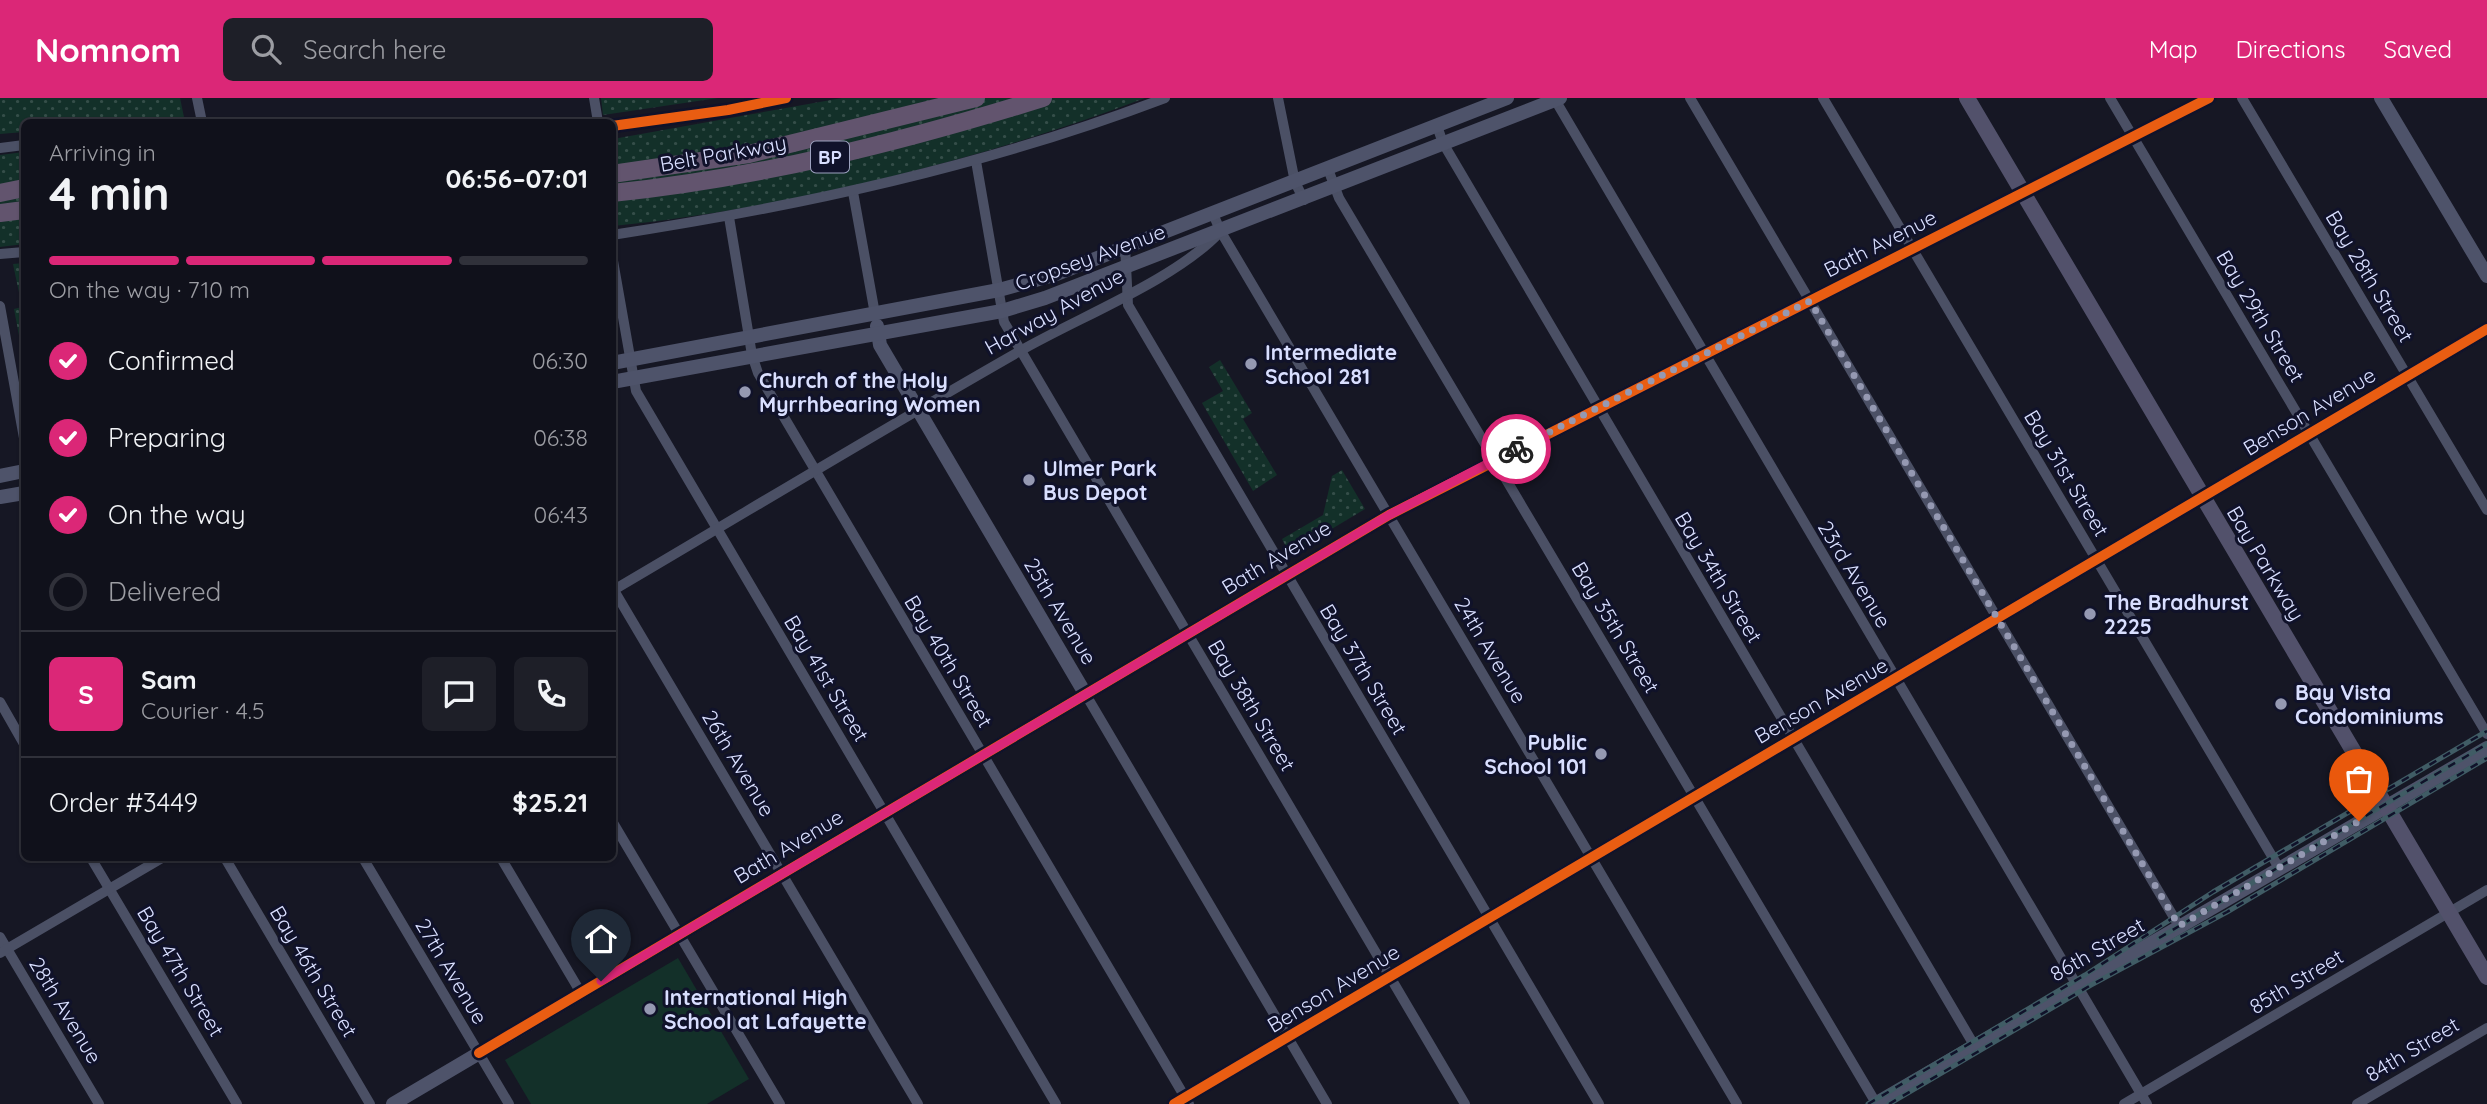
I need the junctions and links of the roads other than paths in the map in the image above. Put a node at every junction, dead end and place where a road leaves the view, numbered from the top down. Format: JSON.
{"nodes":[{"id":1,"x":197,"y":98,"type":"edge"},
{"id":2,"x":594,"y":98,"type":"edge"},
{"id":3,"x":786,"y":98,"type":"edge"},
{"id":4,"x":976,"y":98,"type":"edge"},
{"id":5,"x":1043,"y":98,"type":"edge"},
{"id":6,"x":1165,"y":98,"type":"edge"},
{"id":7,"x":1278,"y":98,"type":"edge"},
{"id":8,"x":1507,"y":98,"type":"edge"},
{"id":9,"x":1690,"y":98,"type":"edge"},
{"id":10,"x":1823,"y":98,"type":"edge"},
{"id":11,"x":1966,"y":98,"type":"edge"},
{"id":12,"x":2110,"y":98,"type":"edge"},
{"id":13,"x":2209,"y":98,"type":"edge"},
{"id":14,"x":2242,"y":98,"type":"edge"},
{"id":15,"x":2381,"y":98,"type":"edge"},
{"id":16,"x":1556,"y":99,"type":"edge"},
{"id":17,"x":201,"y":119,"type":"edge"},
{"id":18,"x":598,"y":119,"type":"edge"},
{"id":19,"x":616,"y":124,"type":"edge"},
{"id":20,"x":1437,"y":126,"type":"junction"},
{"id":21,"x":2133,"y":137,"type":"junction"},
{"id":22,"x":1443,"y":143,"type":"junction"},
{"id":23,"x":21,"y":145,"type":"edge"},
{"id":24,"x":0,"y":148,"type":"edge"},
{"id":25,"x":976,"y":161,"type":"junction"},
{"id":26,"x":1328,"y":169,"type":"junction"},
{"id":27,"x":616,"y":173,"type":"edge"},
{"id":28,"x":1295,"y":181,"type":"junction"},
{"id":29,"x":0,"y":187,"type":"edge"},
{"id":30,"x":1336,"y":187,"type":"junction"},
{"id":31,"x":21,"y":188,"type":"edge"},
{"id":32,"x":21,"y":188,"type":"edge"},
{"id":33,"x":853,"y":192,"type":"junction"},
{"id":34,"x":0,"y":193,"type":"edge"},
{"id":35,"x":616,"y":193,"type":"edge"},
{"id":36,"x":2023,"y":193,"type":"junction"},
{"id":37,"x":1304,"y":200,"type":"junction"},
{"id":38,"x":21,"y":210,"type":"edge"},
{"id":39,"x":0,"y":213,"type":"edge"},
{"id":40,"x":1213,"y":214,"type":"junction"},
{"id":41,"x":729,"y":217,"type":"junction"},
{"id":42,"x":1221,"y":232,"type":"junction"},
{"id":43,"x":616,"y":234,"type":"edge"},
{"id":44,"x":1125,"y":245,"type":"junction"},
{"id":45,"x":1912,"y":249,"type":"junction"},
{"id":46,"x":21,"y":252,"type":"edge"},
{"id":47,"x":0,"y":254,"type":"edge"},
{"id":48,"x":1124,"y":270,"type":"junction"},
{"id":49,"x":2487,"y":276,"type":"edge"},
{"id":50,"x":616,"y":277,"type":"edge"},
{"id":51,"x":999,"y":290,"type":"junction"},
{"id":52,"x":1127,"y":294,"type":"junction"},
{"id":53,"x":1810,"y":301,"type":"junction"},
{"id":54,"x":0,"y":306,"type":"edge"},
{"id":55,"x":1002,"y":311,"type":"junction"},
{"id":56,"x":875,"y":314,"type":"junction"},
{"id":57,"x":2487,"y":329,"type":"edge"},
{"id":58,"x":878,"y":333,"type":"junction"},
{"id":59,"x":750,"y":336,"type":"junction"},
{"id":60,"x":1021,"y":349,"type":"junction"},
{"id":61,"x":752,"y":355,"type":"junction"},
{"id":62,"x":1703,"y":355,"type":"junction"},
{"id":63,"x":631,"y":359,"type":"junction"},
{"id":64,"x":616,"y":362,"type":"edge"},
{"id":65,"x":2407,"y":375,"type":"junction"},
{"id":66,"x":634,"y":378,"type":"junction"},
{"id":67,"x":616,"y":381,"type":"edge"},
{"id":68,"x":1597,"y":408,"type":"junction"},
{"id":69,"x":918,"y":411,"type":"junction"},
{"id":70,"x":21,"y":422,"type":"edge"},
{"id":71,"x":2308,"y":434,"type":"junction"},
{"id":72,"x":1495,"y":460,"type":"junction"},
{"id":73,"x":815,"y":471,"type":"junction"},
{"id":74,"x":21,"y":472,"type":"edge"},
{"id":75,"x":0,"y":476,"type":"edge"},
{"id":76,"x":21,"y":494,"type":"edge"},
{"id":77,"x":0,"y":497,"type":"edge"},
{"id":78,"x":2202,"y":497,"type":"junction"},
{"id":79,"x":2487,"y":510,"type":"edge"},
{"id":80,"x":1389,"y":515,"type":"junction"},
{"id":81,"x":717,"y":530,"type":"junction"},
{"id":82,"x":2096,"y":560,"type":"junction"},
{"id":83,"x":1286,"y":576,"type":"junction"},
{"id":84,"x":616,"y":588,"type":"edge"},
{"id":85,"x":616,"y":595,"type":"edge"},
{"id":86,"x":1997,"y":618,"type":"junction"},
{"id":87,"x":1188,"y":634,"type":"junction"},
{"id":88,"x":1895,"y":679,"type":"junction"},
{"id":89,"x":1086,"y":695,"type":"junction"},
{"id":90,"x":0,"y":702,"type":"edge"},
{"id":91,"x":2487,"y":734,"type":"edge"},
{"id":92,"x":21,"y":739,"type":"edge"},
{"id":93,"x":1792,"y":739,"type":"junction"},
{"id":94,"x":2487,"y":748,"type":"edge"},
{"id":95,"x":983,"y":755,"type":"junction"},
{"id":96,"x":1694,"y":797,"type":"junction"},
{"id":97,"x":2385,"y":806,"type":"junction"},
{"id":98,"x":885,"y":813,"type":"junction"},
{"id":99,"x":616,"y":828,"type":"edge"},
{"id":100,"x":1591,"y":858,"type":"junction"},
{"id":101,"x":93,"y":861,"type":"edge"},
{"id":102,"x":157,"y":861,"type":"edge"},
{"id":103,"x":227,"y":861,"type":"edge"},
{"id":104,"x":365,"y":861,"type":"edge"},
{"id":105,"x":503,"y":861,"type":"edge"},
{"id":106,"x":2279,"y":868,"type":"junction"},
{"id":107,"x":782,"y":874,"type":"junction"},
{"id":108,"x":110,"y":888,"type":"junction"},
{"id":109,"x":2487,"y":890,"type":"edge"},
{"id":110,"x":2448,"y":913,"type":"junction"},
{"id":111,"x":1489,"y":918,"type":"junction"},
{"id":112,"x":2179,"y":926,"type":"junction"},
{"id":113,"x":680,"y":935,"type":"junction"},
{"id":114,"x":0,"y":937,"type":"edge"},
{"id":115,"x":4,"y":951,"type":"edge"},
{"id":116,"x":1390,"y":976,"type":"junction"},
{"id":117,"x":2487,"y":977,"type":"edge"},
{"id":118,"x":2076,"y":985,"type":"junction"},
{"id":119,"x":581,"y":993,"type":"junction"},
{"id":120,"x":2487,"y":1028,"type":"edge"},
{"id":121,"x":1288,"y":1037,"type":"junction"},
{"id":122,"x":1974,"y":1045,"type":"junction"},
{"id":123,"x":479,"y":1053,"type":"junction"},
{"id":124,"x":2141,"y":1094,"type":"junction"},
{"id":125,"x":1183,"y":1102,"type":"edge"},
{"id":126,"x":99,"y":1104,"type":"edge"},
{"id":127,"x":237,"y":1104,"type":"edge"},
{"id":128,"x":370,"y":1104,"type":"edge"},
{"id":129,"x":393,"y":1104,"type":"edge"},
{"id":130,"x":509,"y":1104,"type":"edge"},
{"id":131,"x":780,"y":1104,"type":"edge"},
{"id":132,"x":918,"y":1104,"type":"edge"},
{"id":133,"x":1056,"y":1104,"type":"edge"},
{"id":134,"x":1327,"y":1104,"type":"edge"},
{"id":135,"x":1465,"y":1104,"type":"edge"},
{"id":136,"x":1599,"y":1104,"type":"edge"},
{"id":137,"x":1737,"y":1104,"type":"edge"},
{"id":138,"x":1876,"y":1104,"type":"edge"},
{"id":139,"x":2124,"y":1104,"type":"edge"},
{"id":140,"x":2147,"y":1104,"type":"edge"},
{"id":141,"x":2357,"y":1104,"type":"edge"}],
"edges":[{"from":1,"to":17,"type":"street"},
{"from":2,"to":18,"type":"street"},
{"from":3,"to":19,"type":"street"},
{"from":4,"to":27,"type":"highway","name":"Belt Parkway","number":"BP"},
{"from":5,"to":35,"type":"highway","name":"Belt Parkway","number":"BP"},
{"from":6,"to":25,"type":"street"},
{"from":7,"to":28,"type":"street"},
{"from":8,"to":20,"type":"street","name":"Cropsey Avenue"},
{"from":9,"to":53,"type":"street"},
{"from":10,"to":45,"type":"street","name":"Bay 31st Street"},
{"from":11,"to":36,"type":"main road","name":"Bay Parkway"},
{"from":12,"to":21,"type":"street","name":"Bay 29th Street"},
{"from":13,"to":21,"type":"street","name":"Bath Avenue"},
{"from":14,"to":65,"type":"street","name":"Bay 28th Street"},
{"from":15,"to":49,"type":"street"},
{"from":16,"to":22,"type":"street","name":"Cropsey Avenue"},
{"from":16,"to":62,"type":"street","name":"23rd Avenue"},
{"from":20,"to":22,"type":"street","name":"Bay 34th Street"},
{"from":20,"to":26,"type":"street","name":"Cropsey Avenue"},
{"from":21,"to":36,"type":"street","name":"Bath Avenue"},
{"from":21,"to":71,"type":"street","name":"Bay 29th Street"},
{"from":22,"to":30,"type":"street","name":"Cropsey Avenue"},
{"from":22,"to":68,"type":"street","name":"Bay 34th Street"},
{"from":23,"to":24,"type":"street"},
{"from":25,"to":33,"type":"street"},
{"from":25,"to":51,"type":"street","name":"Bay 38th Street"},
{"from":26,"to":28,"type":"street","name":"Cropsey Avenue"},
{"from":26,"to":30,"type":"street","name":"Bay 35th Street"},
{"from":28,"to":37,"type":"street"},
{"from":28,"to":40,"type":"street","name":"Cropsey Avenue"},
{"from":29,"to":31,"type":"highway"},
{"from":30,"to":37,"type":"street","name":"Cropsey Avenue"},
{"from":30,"to":72,"type":"street","name":"Bay 35th Street"},
{"from":32,"to":34,"type":"highway"},
{"from":33,"to":41,"type":"street"},
{"from":33,"to":56,"type":"street","name":"25th Avenue"},
{"from":36,"to":45,"type":"street","name":"Bath Avenue"},
{"from":36,"to":78,"type":"main road","name":"Bay Parkway"},
{"from":37,"to":42,"type":"street","name":"Cropsey Avenue"},
{"from":38,"to":39,"type":"highway"},
{"from":40,"to":42,"type":"street","name":"24th Avenue"},
{"from":40,"to":44,"type":"street","name":"Cropsey Avenue"},
{"from":41,"to":43,"type":"street"},
{"from":41,"to":59,"type":"street","name":"Bay 40th Street"},
{"from":42,"to":48,"type":"street","name":"Cropsey Avenue"},
{"from":42,"to":52,"type":"street","name":"Harway Avenue"},
{"from":42,"to":80,"type":"street","name":"24th Avenue"},
{"from":44,"to":48,"type":"street","name":"Bay 37th Street"},
{"from":44,"to":51,"type":"street","name":"Cropsey Avenue"},
{"from":45,"to":53,"type":"street","name":"Bath Avenue"},
{"from":45,"to":82,"type":"street","name":"Bay 31st Street"},
{"from":46,"to":47,"type":"street"},
{"from":48,"to":52,"type":"street","name":"Bay 37th Street"},
{"from":48,"to":55,"type":"street","name":"Cropsey Avenue"},
{"from":50,"to":63,"type":"street","name":"Bay 41st Street"},
{"from":51,"to":55,"type":"street","name":"Bay 38th Street"},
{"from":51,"to":56,"type":"street","name":"Cropsey Avenue"},
{"from":52,"to":60,"type":"street","name":"Harway Avenue"},
{"from":52,"to":83,"type":"street","name":"Bay 37th Street"},
{"from":53,"to":62,"type":"street","name":"Bath Avenue"},
{"from":53,"to":86,"type":"street"},
{"from":54,"to":70,"type":"street"},
{"from":55,"to":58,"type":"street","name":"Cropsey Avenue"},
{"from":55,"to":60,"type":"street","name":"Bay 38th Street"},
{"from":56,"to":58,"type":"street","name":"25th Avenue"},
{"from":56,"to":59,"type":"street","name":"Cropsey Avenue"},
{"from":57,"to":65,"type":"street","name":"Benson Avenue"},
{"from":58,"to":61,"type":"street","name":"Cropsey Avenue"},
{"from":58,"to":69,"type":"street","name":"25th Avenue"},
{"from":59,"to":61,"type":"street","name":"Bay 40th Street"},
{"from":59,"to":63,"type":"street","name":"Cropsey Avenue"},
{"from":60,"to":69,"type":"street","name":"Harway Avenue"},
{"from":60,"to":87,"type":"street","name":"Bay 38th Street"},
{"from":61,"to":66,"type":"street","name":"Cropsey Avenue"},
{"from":61,"to":73,"type":"street","name":"Bay 40th Street"},
{"from":62,"to":68,"type":"street","name":"Bath Avenue"},
{"from":62,"to":88,"type":"street","name":"23rd Avenue"},
{"from":63,"to":64,"type":"street","name":"Cropsey Avenue"},
{"from":63,"to":66,"type":"street","name":"Bay 41st Street"},
{"from":65,"to":71,"type":"street","name":"Benson Avenue"},
{"from":65,"to":79,"type":"street","name":"Bay 28th Street"},
{"from":66,"to":67,"type":"street","name":"Cropsey Avenue"},
{"from":66,"to":81,"type":"street","name":"Bay 41st Street"},
{"from":68,"to":72,"type":"street","name":"Bath Avenue"},
{"from":68,"to":93,"type":"street","name":"Bay 34th Street"},
{"from":69,"to":73,"type":"street","name":"Harway Avenue"},
{"from":69,"to":89,"type":"street","name":"25th Avenue"},
{"from":71,"to":78,"type":"street","name":"Benson Avenue"},
{"from":71,"to":91,"type":"street","name":"Bay 29th Street"},
{"from":72,"to":80,"type":"street","name":"Bath Avenue"},
{"from":72,"to":96,"type":"street","name":"Bay 35th Street"},
{"from":73,"to":81,"type":"street","name":"Harway Avenue"},
{"from":73,"to":95,"type":"street","name":"Bay 40th Street"},
{"from":74,"to":75,"type":"street"},
{"from":76,"to":77,"type":"street"},
{"from":78,"to":82,"type":"street","name":"Benson Avenue"},
{"from":78,"to":97,"type":"main road","name":"Bay Parkway"},
{"from":80,"to":83,"type":"street","name":"Bath Avenue"},
{"from":80,"to":100,"type":"street","name":"24th Avenue"},
{"from":81,"to":84,"type":"street","name":"Harway Avenue"},
{"from":81,"to":98,"type":"street","name":"Bay 41st Street"},
{"from":82,"to":86,"type":"street","name":"Benson Avenue"},
{"from":82,"to":106,"type":"street","name":"Bay 31st Street"},
{"from":83,"to":87,"type":"street","name":"Bath Avenue"},
{"from":83,"to":111,"type":"street","name":"Bay 37th Street"},
{"from":85,"to":107,"type":"street","name":"26th Avenue"},
{"from":86,"to":88,"type":"street","name":"Benson Avenue"},
{"from":86,"to":112,"type":"street"},
{"from":87,"to":89,"type":"street","name":"Bath Avenue"},
{"from":87,"to":116,"type":"street","name":"Bay 38th Street"},
{"from":88,"to":93,"type":"street","name":"Benson Avenue"},
{"from":88,"to":118,"type":"street","name":"23rd Avenue"},
{"from":89,"to":95,"type":"street","name":"Bath Avenue"},
{"from":89,"to":121,"type":"street","name":"25th Avenue"},
{"from":90,"to":92,"type":"street"},
{"from":93,"to":96,"type":"street","name":"Benson Avenue"},
{"from":93,"to":122,"type":"street","name":"Bay 34th Street"},
{"from":94,"to":97,"type":"street","name":"86th Street"},
{"from":95,"to":98,"type":"street","name":"Bath Avenue"},
{"from":95,"to":125,"type":"street","name":"Bay 40th Street"},
{"from":96,"to":100,"type":"street","name":"Benson Avenue"},
{"from":96,"to":138,"type":"street","name":"Bay 35th Street"},
{"from":97,"to":106,"type":"street","name":"86th Street"},
{"from":97,"to":110,"type":"main road","name":"Bay Parkway"},
{"from":98,"to":107,"type":"street","name":"Bath Avenue"},
{"from":98,"to":133,"type":"street","name":"Bay 41st Street"},
{"from":99,"to":113,"type":"street"},
{"from":100,"to":111,"type":"street","name":"Benson Avenue"},
{"from":100,"to":137,"type":"street","name":"24th Avenue"},
{"from":101,"to":108,"type":"street","name":"Bay 47th Street"},
{"from":102,"to":108,"type":"street"},
{"from":103,"to":128,"type":"street","name":"Bay 46th Street"},
{"from":104,"to":123,"type":"street","name":"27th Avenue"},
{"from":105,"to":119,"type":"street"},
{"from":106,"to":112,"type":"street","name":"86th Street"},
{"from":107,"to":113,"type":"street","name":"Bath Avenue"},
{"from":107,"to":132,"type":"street","name":"26th Avenue"},
{"from":108,"to":115,"type":"street"},
{"from":108,"to":127,"type":"street","name":"Bay 47th Street"},
{"from":109,"to":110,"type":"street","name":"85th Street"},
{"from":110,"to":117,"type":"main road","name":"Bay Parkway"},
{"from":110,"to":124,"type":"street","name":"85th Street"},
{"from":111,"to":116,"type":"street","name":"Benson Avenue"},
{"from":111,"to":136,"type":"street","name":"Bay 37th Street"},
{"from":112,"to":118,"type":"street","name":"86th Street"},
{"from":113,"to":119,"type":"street","name":"Bath Avenue"},
{"from":113,"to":131,"type":"street"},
{"from":114,"to":115,"type":"street","name":"28th Avenue"},
{"from":115,"to":126,"type":"street","name":"28th Avenue"},
{"from":116,"to":121,"type":"street","name":"Benson Avenue"},
{"from":116,"to":135,"type":"street","name":"Bay 38th Street"},
{"from":118,"to":122,"type":"street","name":"86th Street"},
{"from":118,"to":124,"type":"street","name":"23rd Avenue"},
{"from":119,"to":123,"type":"street","name":"Bath Avenue"},
{"from":120,"to":141,"type":"street","name":"84th Street"},
{"from":121,"to":125,"type":"street","name":"Benson Avenue"},
{"from":121,"to":134,"type":"street","name":"25th Avenue"},
{"from":122,"to":138,"type":"street","name":"86th Street"},
{"from":123,"to":129,"type":"street","name":"Bath Avenue"},
{"from":123,"to":130,"type":"street","name":"27th Avenue"},
{"from":124,"to":139,"type":"street","name":"85th Street"},
{"from":124,"to":140,"type":"street","name":"23rd Avenue"}]}
